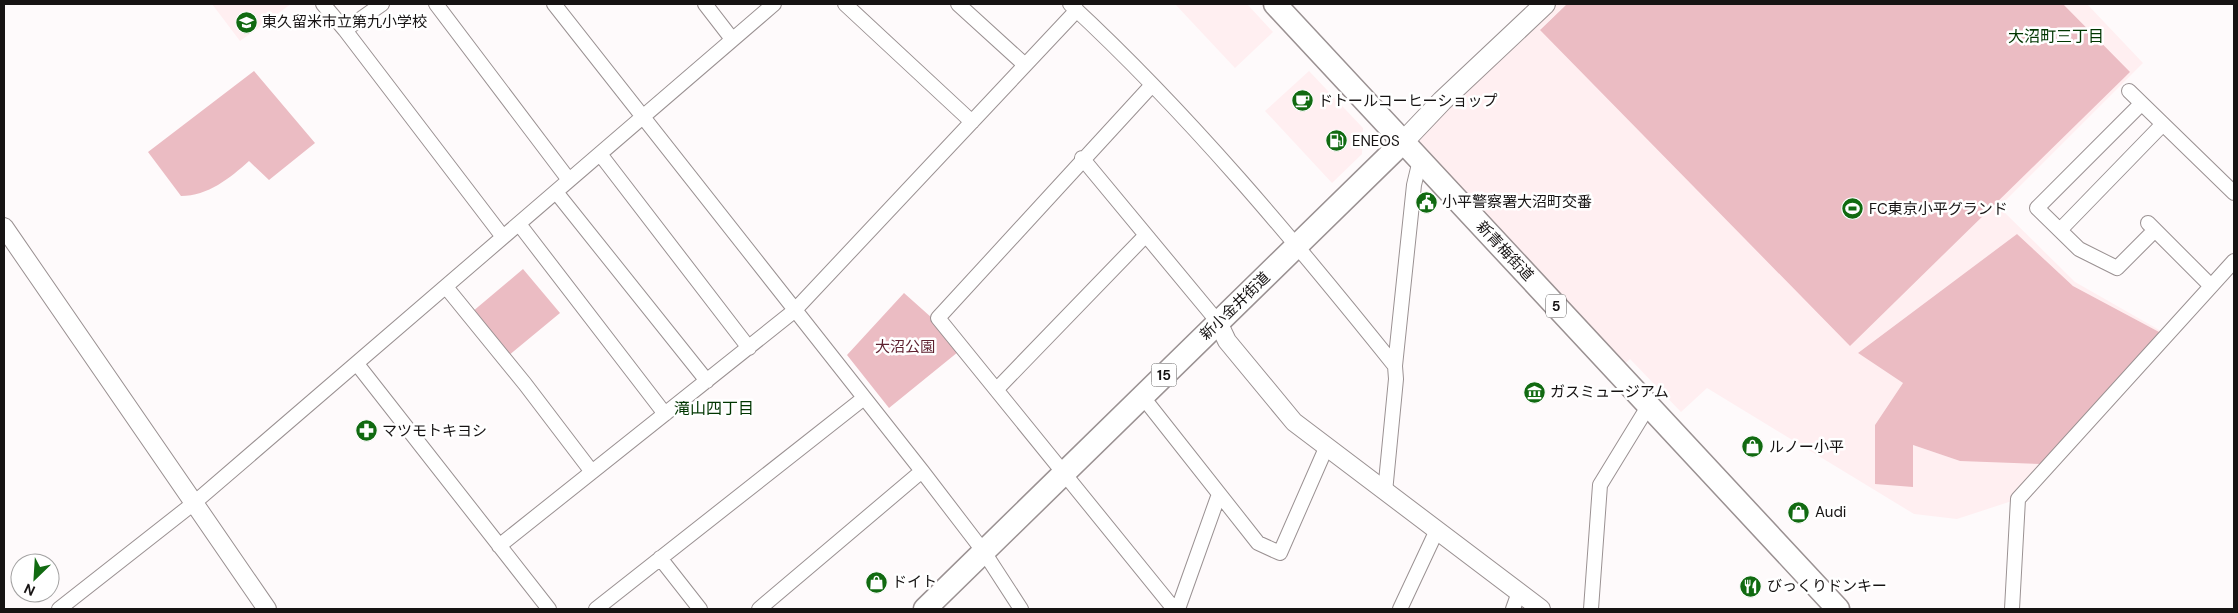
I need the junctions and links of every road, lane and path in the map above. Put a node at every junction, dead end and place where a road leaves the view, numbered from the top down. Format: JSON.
{"nodes":[{"id":1,"x":323,"y":4,"type":"edge"},
{"id":2,"x":382,"y":4,"type":"edge"},
{"id":3,"x":436,"y":4,"type":"edge"},
{"id":4,"x":554,"y":4,"type":"edge"},
{"id":5,"x":705,"y":4,"type":"edge"},
{"id":6,"x":774,"y":4,"type":"edge"},
{"id":7,"x":845,"y":4,"type":"edge"},
{"id":8,"x":958,"y":4,"type":"edge"},
{"id":9,"x":1275,"y":4,"type":"edge"},
{"id":10,"x":1545,"y":4,"type":"edge"},
{"id":11,"x":1073,"y":7,"type":"edge"},
{"id":12,"x":345,"y":30,"type":"junction"},
{"id":13,"x":732,"y":39,"type":"junction"},
{"id":14,"x":1025,"y":65,"type":"junction"},
{"id":15,"x":1152,"y":85,"type":"junction"},
{"id":16,"x":2129,"y":91,"type":"dead end"},
{"id":17,"x":2141,"y":104,"type":"junction"},
{"id":18,"x":642,"y":116,"type":"junction"},
{"id":19,"x":972,"y":122,"type":"junction"},
{"id":20,"x":2163,"y":124,"type":"junction"},
{"id":21,"x":1403,"y":142,"type":"junction"},
{"id":22,"x":600,"y":154,"type":"junction"},
{"id":23,"x":1082,"y":158,"type":"junction"},
{"id":24,"x":1420,"y":160,"type":"junction"},
{"id":25,"x":569,"y":180,"type":"junction"},
{"id":26,"x":556,"y":192,"type":"junction"},
{"id":27,"x":2234,"y":193,"type":"edge"},
{"id":28,"x":519,"y":224,"type":"junction"},
{"id":29,"x":4,"y":227,"type":"edge"},
{"id":30,"x":2061,"y":229,"type":"junction"},
{"id":31,"x":1145,"y":236,"type":"junction"},
{"id":32,"x":503,"y":237,"type":"junction"},
{"id":33,"x":1298,"y":245,"type":"junction"},
{"id":34,"x":2234,"y":262,"type":"edge"},
{"id":35,"x":2212,"y":286,"type":"junction"},
{"id":36,"x":446,"y":287,"type":"junction"},
{"id":37,"x":794,"y":311,"type":"junction"},
{"id":38,"x":1218,"y":322,"type":"junction"},
{"id":39,"x":749,"y":348,"type":"junction"},
{"id":40,"x":357,"y":364,"type":"junction"},
{"id":41,"x":1394,"y":366,"type":"junction"},
{"id":42,"x":707,"y":381,"type":"junction"},
{"id":43,"x":997,"y":389,"type":"junction"},
{"id":44,"x":1142,"y":396,"type":"junction"},
{"id":45,"x":864,"y":398,"type":"junction"},
{"id":46,"x":1650,"y":405,"type":"junction"},
{"id":47,"x":665,"y":414,"type":"junction"},
{"id":48,"x":1326,"y":448,"type":"junction"},
{"id":49,"x":922,"y":471,"type":"junction"},
{"id":50,"x":592,"y":472,"type":"junction"},
{"id":51,"x":1062,"y":474,"type":"junction"},
{"id":52,"x":1386,"y":492,"type":"junction"},
{"id":53,"x":1219,"y":494,"type":"junction"},
{"id":54,"x":194,"y":503,"type":"junction"},
{"id":55,"x":1437,"y":530,"type":"junction"},
{"id":56,"x":499,"y":546,"type":"junction"},
{"id":57,"x":984,"y":552,"type":"junction"},
{"id":58,"x":660,"y":558,"type":"junction"},
{"id":59,"x":1519,"y":592,"type":"junction"},
{"id":60,"x":60,"y":609,"type":"edge"},
{"id":61,"x":267,"y":609,"type":"edge"},
{"id":62,"x":549,"y":609,"type":"edge"},
{"id":63,"x":596,"y":609,"type":"edge"},
{"id":64,"x":700,"y":609,"type":"edge"},
{"id":65,"x":759,"y":609,"type":"edge"},
{"id":66,"x":925,"y":609,"type":"edge"},
{"id":67,"x":1021,"y":609,"type":"edge"},
{"id":68,"x":1174,"y":609,"type":"edge"},
{"id":69,"x":1178,"y":609,"type":"edge"},
{"id":70,"x":1400,"y":609,"type":"edge"},
{"id":71,"x":1513,"y":609,"type":"edge"},
{"id":72,"x":1541,"y":609,"type":"edge"},
{"id":73,"x":1592,"y":609,"type":"edge"},
{"id":74,"x":1838,"y":609,"type":"edge"},
{"id":75,"x":2012,"y":609,"type":"edge"}],
"edges":[{"from":1,"to":12,"type":"street"},
{"from":2,"to":12,"type":"street"},
{"from":3,"to":25,"type":"street"},
{"from":4,"to":18,"type":"street"},
{"from":5,"to":13,"type":"street"},
{"from":6,"to":13,"type":"street"},
{"from":7,"to":19,"type":"street"},
{"from":8,"to":14,"type":"street"},
{"from":9,"to":21,"type":"main road","name":"新青梅街道","number":"5"},
{"from":10,"to":21,"type":"main road","name":"新小金井街道"},
{"from":11,"to":14,"type":"street"},
{"from":11,"to":15,"type":"street"},
{"from":12,"to":32,"type":"street"},
{"from":13,"to":18,"type":"street"},
{"from":14,"to":19,"type":"street"},
{"from":15,"to":23,"type":"street"},
{"from":15,"to":33,"type":"street"},
{"from":16,"to":17,"type":"street"},
{"from":17,"to":20,"type":"street"},
{"from":17,"to":30,"type":"street"},
{"from":18,"to":22,"type":"street"},
{"from":18,"to":37,"type":"street"},
{"from":19,"to":37,"type":"street"},
{"from":20,"to":27,"type":"street"},
{"from":20,"to":30,"type":"street"},
{"from":21,"to":24,"type":"main road","name":"新青梅街道","number":"5"},
{"from":21,"to":33,"type":"main road","name":"新小金井街道","number":"15"},
{"from":22,"to":25,"type":"street"},
{"from":22,"to":39,"type":"street"},
{"from":23,"to":31,"type":"street"},
{"from":23,"to":43,"type":"street"},
{"from":24,"to":41,"type":"street"},
{"from":24,"to":46,"type":"main road","name":"新青梅街道","number":"5"},
{"from":25,"to":26,"type":"street"},
{"from":26,"to":28,"type":"street"},
{"from":26,"to":42,"type":"street"},
{"from":28,"to":32,"type":"street"},
{"from":28,"to":47,"type":"street"},
{"from":29,"to":54,"type":"street"},
{"from":30,"to":35,"type":"street"},
{"from":31,"to":38,"type":"street"},
{"from":31,"to":43,"type":"street"},
{"from":32,"to":36,"type":"street"},
{"from":33,"to":38,"type":"main road","name":"新小金井街道","number":"15"},
{"from":33,"to":41,"type":"street"},
{"from":34,"to":35,"type":"street"},
{"from":35,"to":75,"type":"street"},
{"from":36,"to":40,"type":"street"},
{"from":36,"to":50,"type":"street"},
{"from":37,"to":39,"type":"street"},
{"from":37,"to":45,"type":"street"},
{"from":38,"to":44,"type":"main road","name":"新小金井街道","number":"15"},
{"from":38,"to":48,"type":"street"},
{"from":39,"to":42,"type":"street"},
{"from":40,"to":54,"type":"street"},
{"from":40,"to":56,"type":"street"},
{"from":41,"to":52,"type":"street"},
{"from":42,"to":47,"type":"street"},
{"from":43,"to":51,"type":"street"},
{"from":44,"to":51,"type":"main road","name":"新小金井街道","number":"15"},
{"from":44,"to":53,"type":"street"},
{"from":45,"to":49,"type":"street"},
{"from":45,"to":58,"type":"street"},
{"from":46,"to":73,"type":"street"},
{"from":46,"to":74,"type":"main road","name":"新青梅街道","number":"5"},
{"from":47,"to":50,"type":"street"},
{"from":48,"to":52,"type":"street"},
{"from":48,"to":53,"type":"street"},
{"from":49,"to":57,"type":"street"},
{"from":49,"to":65,"type":"street"},
{"from":50,"to":56,"type":"street"},
{"from":51,"to":57,"type":"main road","name":"新小金井街道","number":"15"},
{"from":51,"to":68,"type":"street"},
{"from":52,"to":55,"type":"street"},
{"from":53,"to":69,"type":"street"},
{"from":54,"to":60,"type":"street"},
{"from":54,"to":61,"type":"street"},
{"from":55,"to":59,"type":"street"},
{"from":55,"to":70,"type":"street"},
{"from":56,"to":62,"type":"street"},
{"from":57,"to":66,"type":"main road","name":"新小金井街道","number":"15"},
{"from":57,"to":67,"type":"street"},
{"from":58,"to":63,"type":"street"},
{"from":58,"to":64,"type":"street"},
{"from":59,"to":71,"type":"street"},
{"from":59,"to":72,"type":"street"}]}
